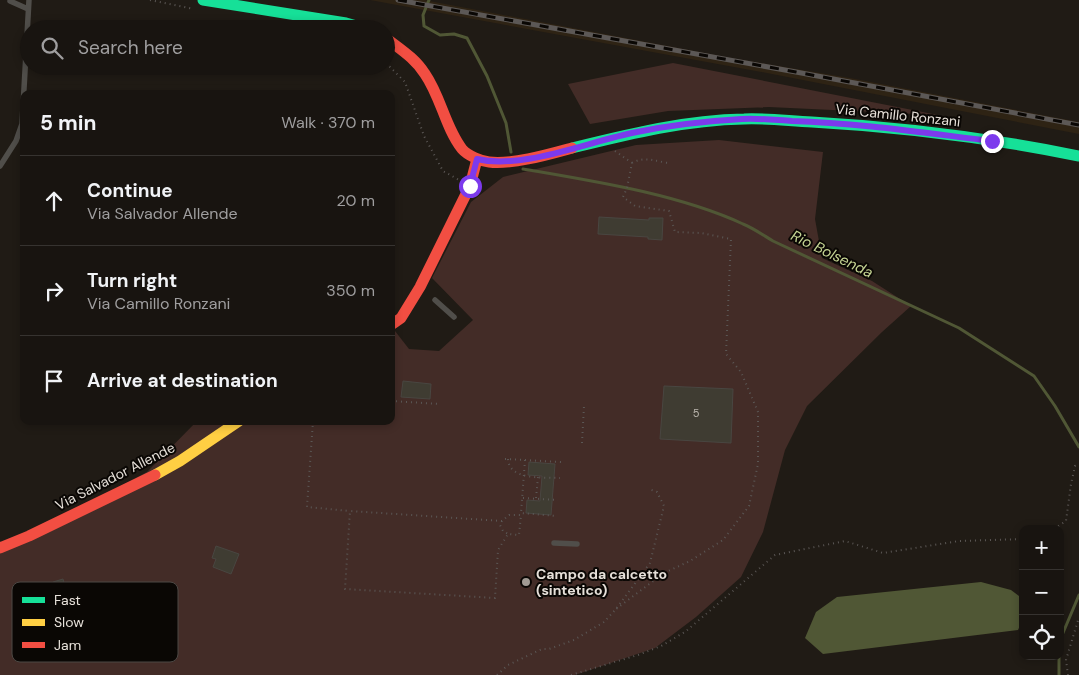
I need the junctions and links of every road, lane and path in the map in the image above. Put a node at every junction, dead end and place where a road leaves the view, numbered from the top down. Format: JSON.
{"nodes":[{"id":1,"x":29,"y":0,"type":"edge"},
{"id":2,"x":203,"y":0,"type":"edge"},
{"id":3,"x":10,"y":1,"type":"dead end"},
{"id":4,"x":28,"y":9,"type":"junction"},
{"id":5,"x":27,"y":20,"type":"edge"},
{"id":6,"x":328,"y":20,"type":"edge"},
{"id":7,"x":395,"y":45,"type":"edge"},
{"id":8,"x":395,"y":72,"type":"edge"},
{"id":9,"x":25,"y":75,"type":"edge"},
{"id":10,"x":24,"y":90,"type":"edge"},
{"id":11,"x":20,"y":130,"type":"edge"},
{"id":12,"x":598,"y":141,"type":"junction"},
{"id":13,"x":1079,"y":156,"type":"edge"},
{"id":14,"x":477,"y":159,"type":"junction"},
{"id":15,"x":632,"y":163,"type":"junction"},
{"id":16,"x":668,"y":164,"type":"dead end"},
{"id":17,"x":0,"y":166,"type":"edge"},
{"id":18,"x":470,"y":186,"type":"junction"},
{"id":19,"x":435,"y":300,"type":"dead end"},
{"id":20,"x":454,"y":317,"type":"dead end"},
{"id":21,"x":395,"y":322,"type":"edge"},
{"id":22,"x":395,"y":401,"type":"edge"},
{"id":23,"x":440,"y":404,"type":"dead end"},
{"id":24,"x":584,"y":406,"type":"dead end"},
{"id":25,"x":233,"y":425,"type":"edge"},
{"id":26,"x":313,"y":425,"type":"edge"},
{"id":27,"x":582,"y":443,"type":"dead end"},
{"id":28,"x":525,"y":460,"type":"junction"},
{"id":29,"x":561,"y":462,"type":"dead end"},
{"id":30,"x":1079,"y":464,"type":"edge"},
{"id":31,"x":524,"y":476,"type":"junction"},
{"id":32,"x":538,"y":477,"type":"junction"},
{"id":33,"x":560,"y":478,"type":"dead end"},
{"id":34,"x":649,"y":489,"type":"dead end"},
{"id":35,"x":522,"y":498,"type":"junction"},
{"id":36,"x":536,"y":498,"type":"junction"},
{"id":37,"x":558,"y":500,"type":"dead end"},
{"id":38,"x":350,"y":511,"type":"junction"},
{"id":39,"x":521,"y":514,"type":"junction"},
{"id":40,"x":556,"y":516,"type":"dead end"},
{"id":41,"x":502,"y":521,"type":"junction"},
{"id":42,"x":1060,"y":525,"type":"edge"},
{"id":43,"x":508,"y":534,"type":"junction"},
{"id":44,"x":1019,"y":539,"type":"edge"},
{"id":45,"x":554,"y":542,"type":"dead end"},
{"id":46,"x":577,"y":544,"type":"dead end"},
{"id":47,"x":2,"y":546,"type":"edge"},
{"id":48,"x":616,"y":609,"type":"junction"},
{"id":49,"x":1079,"y":617,"type":"edge"},
{"id":50,"x":497,"y":675,"type":"edge"},
{"id":51,"x":571,"y":675,"type":"edge"},
{"id":52,"x":1068,"y":675,"type":"edge"}],
"edges":[{"from":1,"to":4,"type":"lane"},
{"from":2,"to":6,"type":"street"},
{"from":3,"to":4,"type":"lane"},
{"from":4,"to":5,"type":"lane"},
{"from":7,"to":14,"type":"street"},
{"from":8,"to":18,"type":"path"},
{"from":9,"to":10,"type":"lane"},
{"from":11,"to":17,"type":"lane"},
{"from":12,"to":13,"type":"street","name":"Via Camillo Ronzani"},
{"from":12,"to":14,"type":"street","name":"Via Camillo Ronzani"},
{"from":12,"to":15,"type":"path"},
{"from":14,"to":18,"type":"street"},
{"from":15,"to":16,"type":"path"},
{"from":15,"to":48,"type":"path"},
{"from":18,"to":21,"type":"street"},
{"from":19,"to":20,"type":"lane"},
{"from":22,"to":23,"type":"path"},
{"from":24,"to":27,"type":"path"},
{"from":25,"to":47,"type":"street","name":"Via Salvador Allende"},
{"from":26,"to":38,"type":"path"},
{"from":28,"to":29,"type":"path"},
{"from":28,"to":31,"type":"path"},
{"from":28,"to":31,"type":"path"},
{"from":30,"to":42,"type":"path"},
{"from":31,"to":32,"type":"path"},
{"from":31,"to":35,"type":"path"},
{"from":32,"to":33,"type":"path"},
{"from":32,"to":36,"type":"path"},
{"from":34,"to":48,"type":"path"},
{"from":35,"to":36,"type":"path"},
{"from":35,"to":39,"type":"path"},
{"from":36,"to":37,"type":"path"},
{"from":38,"to":41,"type":"path"},
{"from":38,"to":43,"type":"path"},
{"from":39,"to":40,"type":"path"},
{"from":39,"to":41,"type":"path"},
{"from":39,"to":43,"type":"path"},
{"from":41,"to":43,"type":"path"},
{"from":44,"to":51,"type":"path"},
{"from":45,"to":46,"type":"lane"},
{"from":48,"to":50,"type":"path"},
{"from":49,"to":52,"type":"path"}]}
